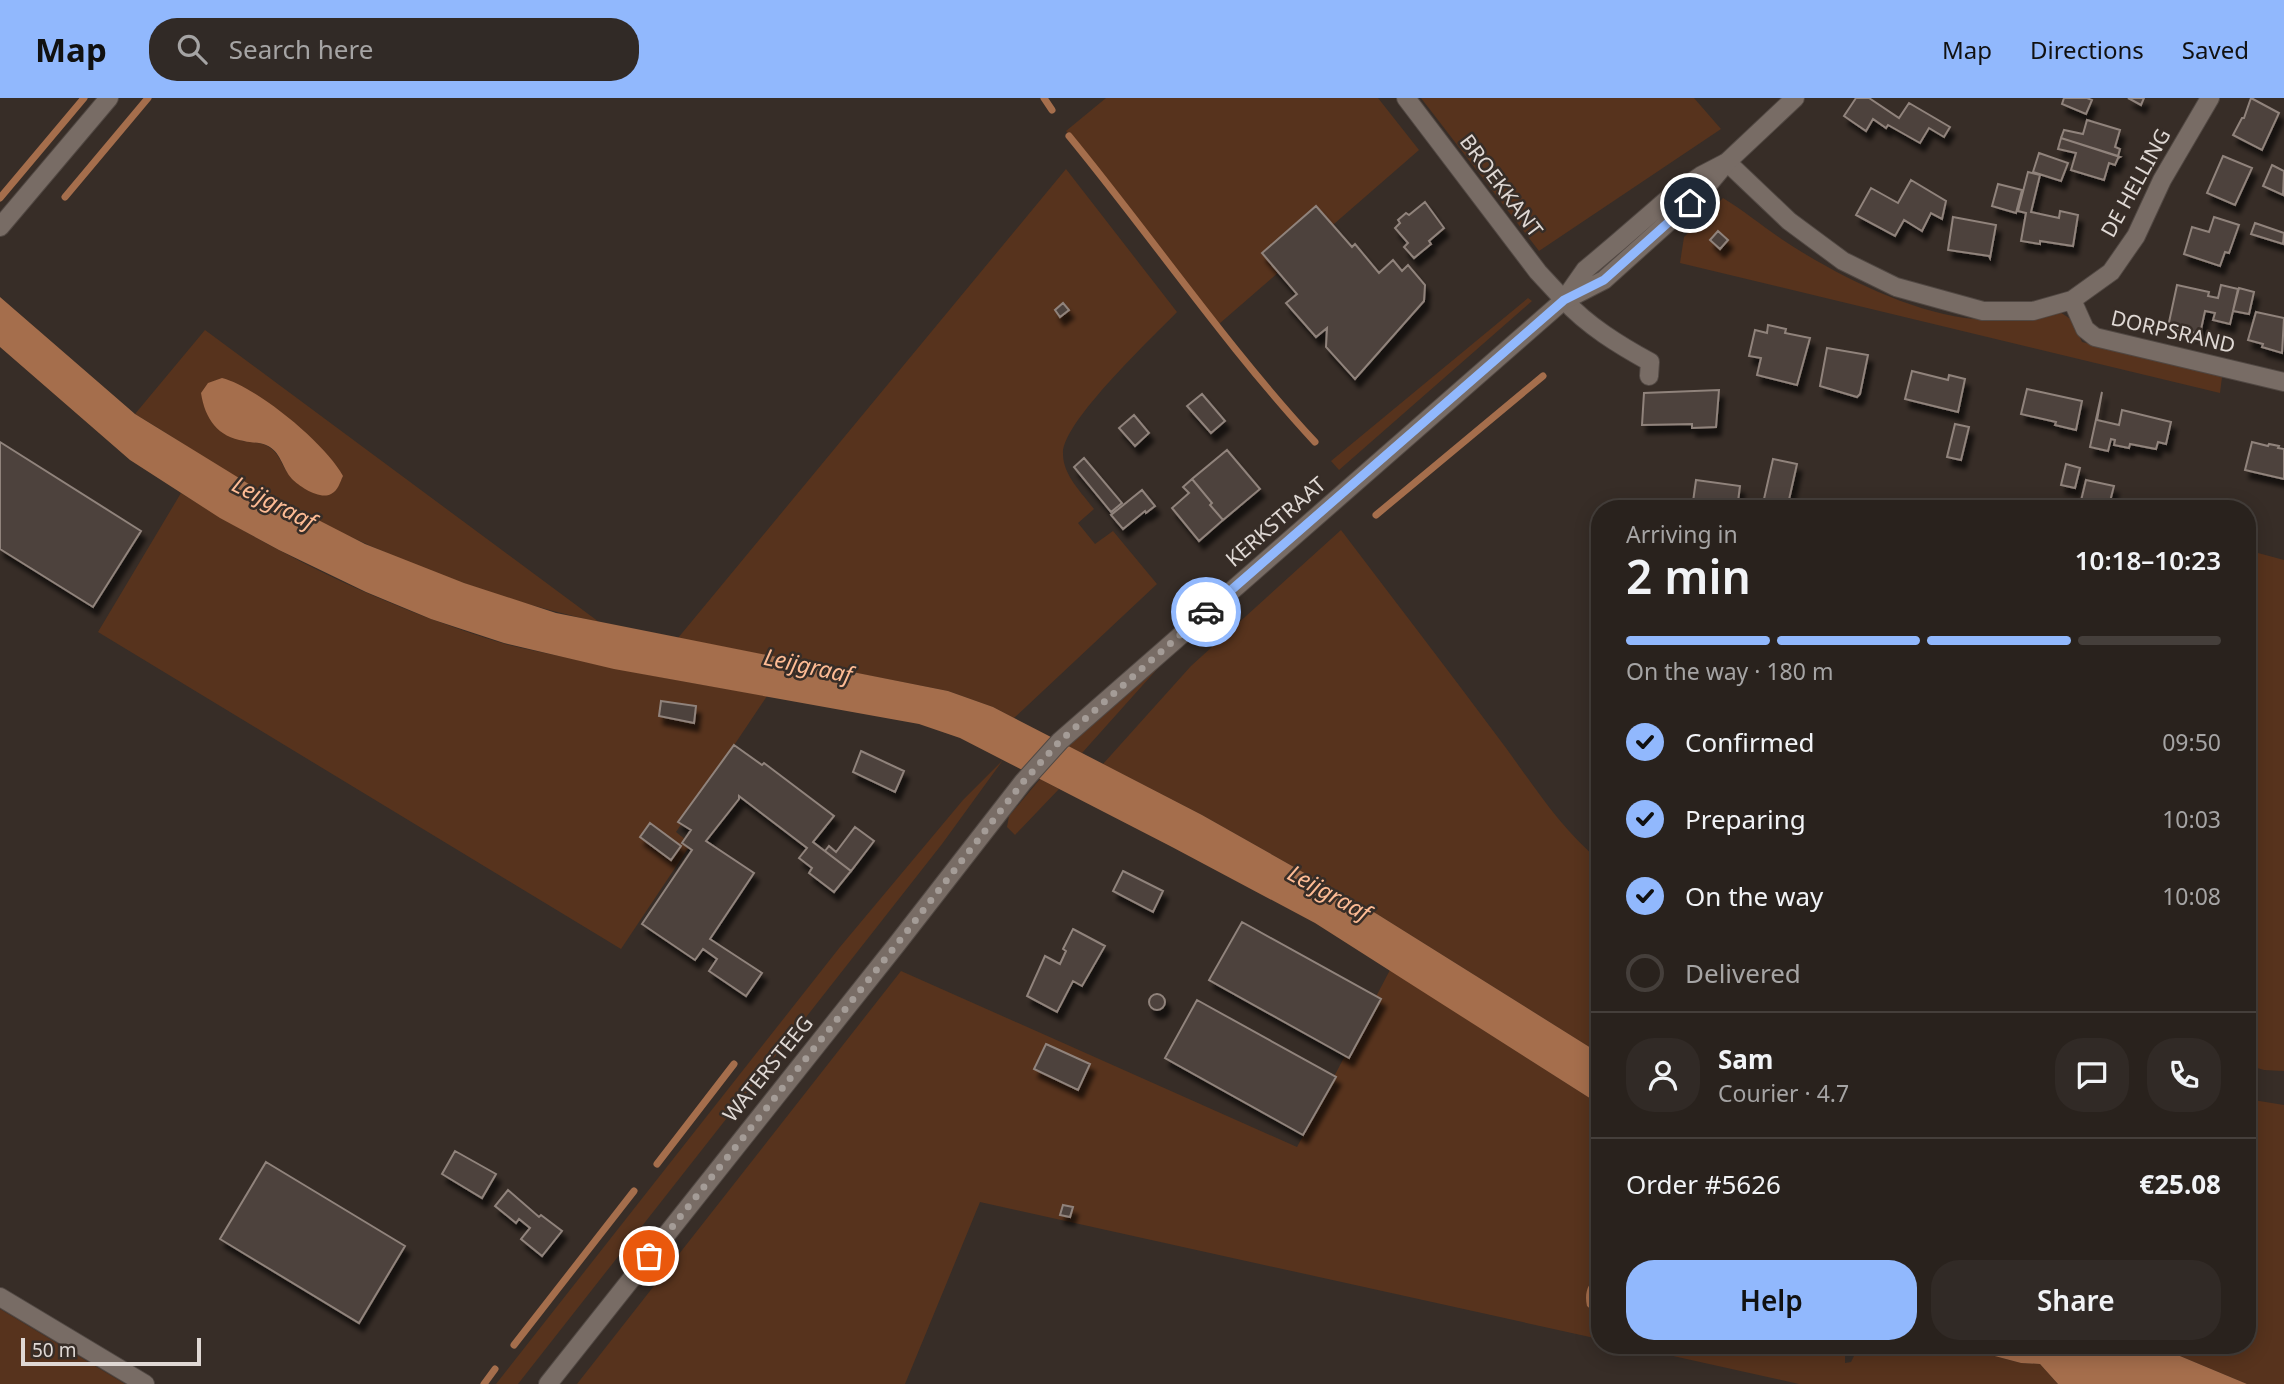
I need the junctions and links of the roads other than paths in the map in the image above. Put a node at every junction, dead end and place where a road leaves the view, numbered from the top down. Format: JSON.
{"nodes":[{"id":1,"x":109,"y":98,"type":"edge"},
{"id":2,"x":1406,"y":98,"type":"edge"},
{"id":3,"x":1796,"y":98,"type":"edge"},
{"id":4,"x":2210,"y":98,"type":"edge"},
{"id":5,"x":1727,"y":162,"type":"junction"},
{"id":6,"x":0,"y":227,"type":"edge"},
{"id":7,"x":1564,"y":300,"type":"junction"},
{"id":8,"x":2072,"y":300,"type":"junction"},
{"id":9,"x":1649,"y":376,"type":"dead end"},
{"id":10,"x":2284,"y":382,"type":"edge"},
{"id":11,"x":1023,"y":782,"type":"joint"},
{"id":12,"x":0,"y":1297,"type":"edge"},
{"id":13,"x":145,"y":1384,"type":"edge"},
{"id":14,"x":548,"y":1384,"type":"edge"}],
"edges":[{"from":1,"to":6,"type":"street"},
{"from":2,"to":7,"type":"street","name":"BROEKKANT"},
{"from":3,"to":5,"type":"street","name":"KERKSTRAAT"},
{"from":4,"to":8,"type":"street","name":"DE HELLING"},
{"from":5,"to":7,"type":"street","name":"KERKSTRAAT"},
{"from":5,"to":8,"type":"street","name":"DE HELLING"},
{"from":7,"to":9,"type":"street"},
{"from":7,"to":11,"type":"street","name":"KERKSTRAAT"},
{"from":8,"to":10,"type":"street","name":"DORPSRAND"},
{"from":11,"to":14,"type":"street","name":"WATERSTEEG"},
{"from":12,"to":13,"type":"street"}]}
